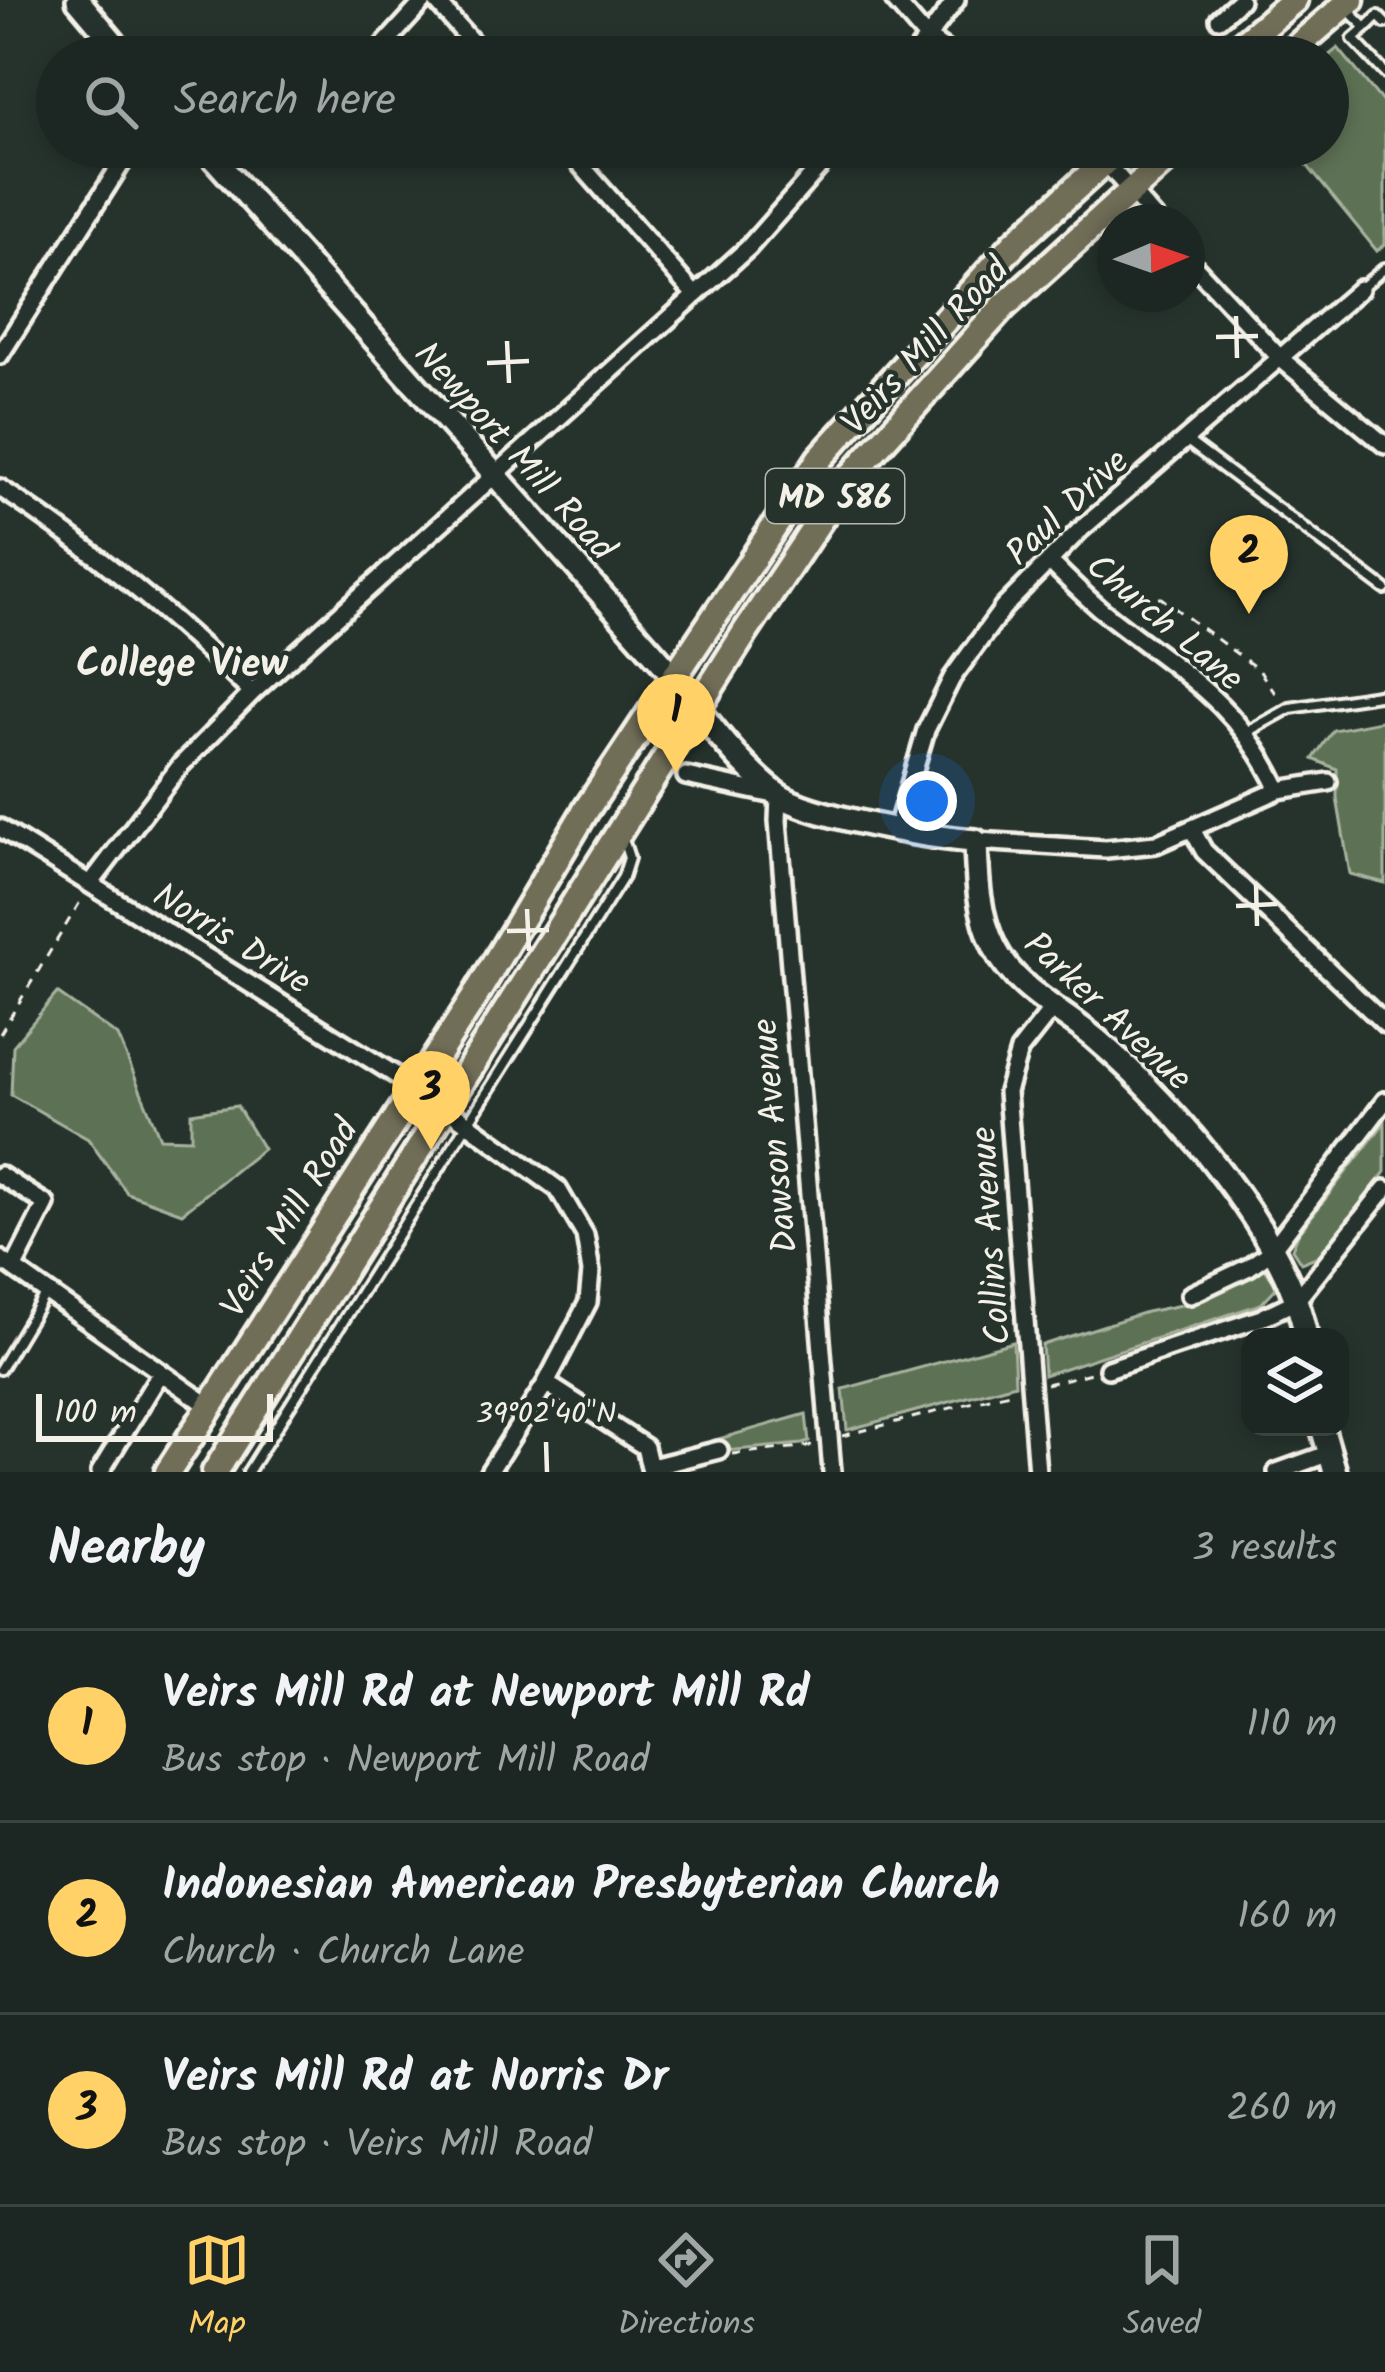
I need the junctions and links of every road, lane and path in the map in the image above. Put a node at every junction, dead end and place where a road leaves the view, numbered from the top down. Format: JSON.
{"nodes":[{"id":1,"x":78,"y":0,"type":"edge"},
{"id":2,"x":425,"y":0,"type":"edge"},
{"id":3,"x":435,"y":0,"type":"edge"},
{"id":4,"x":894,"y":0,"type":"edge"},
{"id":5,"x":956,"y":0,"type":"edge"},
{"id":6,"x":1240,"y":0,"type":"edge"},
{"id":7,"x":1294,"y":0,"type":"edge"},
{"id":8,"x":1348,"y":3,"type":"edge"},
{"id":9,"x":1220,"y":19,"type":"dead end"},
{"id":10,"x":1385,"y":23,"type":"edge"},
{"id":11,"x":1366,"y":28,"type":"junction"},
{"id":12,"x":108,"y":36,"type":"edge"},
{"id":13,"x":392,"y":36,"type":"edge"},
{"id":14,"x":467,"y":36,"type":"edge"},
{"id":15,"x":925,"y":36,"type":"edge"},
{"id":16,"x":927,"y":36,"type":"edge"},
{"id":17,"x":1252,"y":36,"type":"edge"},
{"id":18,"x":1310,"y":36,"type":"edge"},
{"id":19,"x":1385,"y":73,"type":"edge"},
{"id":20,"x":118,"y":168,"type":"edge"},
{"id":21,"x":223,"y":168,"type":"edge"},
{"id":22,"x":583,"y":168,"type":"edge"},
{"id":23,"x":820,"y":168,"type":"edge"},
{"id":24,"x":1089,"y":168,"type":"edge"},
{"id":25,"x":1117,"y":168,"type":"edge"},
{"id":26,"x":1156,"y":168,"type":"edge"},
{"id":27,"x":1131,"y":189,"type":"junction"},
{"id":28,"x":1143,"y":204,"type":"edge"},
{"id":29,"x":1385,"y":268,"type":"edge"},
{"id":30,"x":1205,"y":277,"type":"edge"},
{"id":31,"x":1360,"y":289,"type":"joint"},
{"id":32,"x":695,"y":295,"type":"junction"},
{"id":33,"x":2,"y":348,"type":"edge"},
{"id":34,"x":1281,"y":359,"type":"junction"},
{"id":35,"x":1185,"y":439,"type":"junction"},
{"id":36,"x":1385,"y":445,"type":"edge"},
{"id":37,"x":493,"y":475,"type":"junction"},
{"id":38,"x":0,"y":488,"type":"edge"},
{"id":39,"x":1049,"y":561,"type":"junction"},
{"id":40,"x":1385,"y":589,"type":"edge"},
{"id":41,"x":1122,"y":599,"type":"dead end"},
{"id":42,"x":675,"y":680,"type":"junction"},
{"id":43,"x":252,"y":693,"type":"junction"},
{"id":44,"x":1385,"y":694,"type":"edge"},
{"id":45,"x":1290,"y":708,"type":"junction"},
{"id":46,"x":697,"y":709,"type":"junction"},
{"id":47,"x":1247,"y":732,"type":"junction"},
{"id":48,"x":686,"y":776,"type":"dead end"},
{"id":49,"x":1328,"y":782,"type":"dead end"},
{"id":50,"x":1279,"y":790,"type":"junction"},
{"id":51,"x":779,"y":796,"type":"junction"},
{"id":52,"x":0,"y":828,"type":"edge"},
{"id":53,"x":896,"y":828,"type":"junction"},
{"id":54,"x":1192,"y":831,"type":"junction"},
{"id":55,"x":619,"y":832,"type":"junction"},
{"id":56,"x":976,"y":841,"type":"junction"},
{"id":57,"x":91,"y":883,"type":"junction"},
{"id":58,"x":1052,"y":1009,"type":"junction"},
{"id":59,"x":1385,"y":1024,"type":"edge"},
{"id":60,"x":0,"y":1034,"type":"edge"},
{"id":61,"x":430,"y":1098,"type":"junction"},
{"id":62,"x":1385,"y":1101,"type":"edge"},
{"id":63,"x":466,"y":1123,"type":"junction"},
{"id":64,"x":0,"y":1175,"type":"edge"},
{"id":65,"x":1385,"y":1189,"type":"edge"},
{"id":66,"x":1271,"y":1251,"type":"junction"},
{"id":67,"x":7,"y":1263,"type":"edge"},
{"id":68,"x":48,"y":1290,"type":"junction"},
{"id":69,"x":1190,"y":1295,"type":"dead end"},
{"id":70,"x":1296,"y":1301,"type":"junction"},
{"id":71,"x":1304,"y":1328,"type":"edge"},
{"id":72,"x":1108,"y":1369,"type":"joint"},
{"id":73,"x":0,"y":1370,"type":"edge"},
{"id":74,"x":161,"y":1372,"type":"junction"},
{"id":75,"x":546,"y":1383,"type":"junction"},
{"id":76,"x":1044,"y":1384,"type":"dead end"},
{"id":77,"x":1016,"y":1392,"type":"dead end"},
{"id":78,"x":209,"y":1406,"type":"junction"},
{"id":79,"x":841,"y":1436,"type":"dead end"},
{"id":80,"x":819,"y":1446,"type":"dead end"},
{"id":81,"x":718,"y":1450,"type":"joint"},
{"id":82,"x":1331,"y":1463,"type":"edge"},
{"id":83,"x":651,"y":1469,"type":"edge"},
{"id":84,"x":100,"y":1472,"type":"edge"},
{"id":85,"x":168,"y":1472,"type":"edge"},
{"id":86,"x":215,"y":1472,"type":"edge"},
{"id":87,"x":248,"y":1472,"type":"edge"},
{"id":88,"x":489,"y":1472,"type":"edge"},
{"id":89,"x":832,"y":1472,"type":"edge"},
{"id":90,"x":1037,"y":1472,"type":"edge"},
{"id":91,"x":1277,"y":1472,"type":"edge"}],
"edges":[{"from":1,"to":12,"type":"street"},
{"from":2,"to":13,"type":"street"},
{"from":3,"to":14,"type":"street"},
{"from":4,"to":15,"type":"street"},
{"from":5,"to":16,"type":"street"},
{"from":6,"to":9,"type":"street"},
{"from":7,"to":17,"type":"main road"},
{"from":8,"to":11,"type":"lane"},
{"from":8,"to":18,"type":"main road"},
{"from":10,"to":11,"type":"lane"},
{"from":11,"to":19,"type":"lane"},
{"from":20,"to":33,"type":"street"},
{"from":21,"to":37,"type":"street","name":"Newport Mill Road"},
{"from":22,"to":32,"type":"street"},
{"from":23,"to":32,"type":"street"},
{"from":24,"to":42,"type":"main road","name":"Veirs Mill Road","number":"MD 586"},
{"from":25,"to":27,"type":"street"},
{"from":26,"to":27,"type":"main road","name":"Veirs Mill Road","number":"MD 586"},
{"from":27,"to":28,"type":"street"},
{"from":27,"to":46,"type":"main road","name":"Veirs Mill Road","number":"MD 586"},
{"from":29,"to":31,"type":"lane"},
{"from":30,"to":34,"type":"street"},
{"from":31,"to":34,"type":"street","name":"Paul Drive"},
{"from":32,"to":37,"type":"street"},
{"from":34,"to":35,"type":"street","name":"Paul Drive"},
{"from":34,"to":36,"type":"street"},
{"from":35,"to":39,"type":"street","name":"Paul Drive"},
{"from":35,"to":40,"type":"lane"},
{"from":37,"to":42,"type":"street","name":"Newport Mill Road"},
{"from":37,"to":43,"type":"street"},
{"from":38,"to":43,"type":"street"},
{"from":39,"to":47,"type":"street","name":"Church Lane"},
{"from":39,"to":53,"type":"street","name":"Paul Drive"},
{"from":41,"to":45,"type":"path"},
{"from":42,"to":46,"type":"street","name":"Newport Mill Road"},
{"from":42,"to":61,"type":"main road","name":"Veirs Mill Road","number":"MD 586"},
{"from":43,"to":57,"type":"street"},
{"from":44,"to":45,"type":"lane"},
{"from":45,"to":47,"type":"lane"},
{"from":46,"to":51,"type":"street","name":"Newport Mill Road"},
{"from":46,"to":55,"type":"main road","name":"Veirs Mill Road","number":"MD 586"},
{"from":47,"to":50,"type":"street","name":"Church Lane"},
{"from":48,"to":51,"type":"street","name":"Newport Mill Road"},
{"from":49,"to":50,"type":"street","name":"Newport Mill Road"},
{"from":50,"to":54,"type":"street","name":"Newport Mill Road"},
{"from":51,"to":53,"type":"street","name":"Newport Mill Road"},
{"from":51,"to":89,"type":"street","name":"Dawson Avenue"},
{"from":52,"to":57,"type":"street","name":"Norris Drive"},
{"from":53,"to":56,"type":"street","name":"Newport Mill Road"},
{"from":54,"to":56,"type":"street","name":"Newport Mill Road"},
{"from":54,"to":59,"type":"street"},
{"from":55,"to":61,"type":"main road","name":"Veirs Mill Road","number":"MD 586"},
{"from":55,"to":63,"type":"lane"},
{"from":56,"to":58,"type":"street","name":"Parker Avenue"},
{"from":57,"to":60,"type":"path"},
{"from":57,"to":61,"type":"street","name":"Norris Drive"},
{"from":58,"to":66,"type":"street","name":"Parker Avenue"},
{"from":58,"to":90,"type":"street","name":"Collins Avenue"},
{"from":61,"to":63,"type":"street","name":"Norris Drive"},
{"from":61,"to":78,"type":"main road","name":"Veirs Mill Road","number":"MD 586"},
{"from":61,"to":86,"type":"main road","name":"Veirs Mill Road","number":"MD 586"},
{"from":62,"to":66,"type":"street"},
{"from":63,"to":75,"type":"street","name":"Norris Drive"},
{"from":63,"to":87,"type":"lane"},
{"from":64,"to":67,"type":"street"},
{"from":65,"to":70,"type":"street"},
{"from":66,"to":69,"type":"street"},
{"from":66,"to":70,"type":"street","name":"Parker Avenue"},
{"from":67,"to":68,"type":"street"},
{"from":68,"to":73,"type":"lane"},
{"from":68,"to":74,"type":"street"},
{"from":70,"to":71,"type":"street","name":"Parker Avenue"},
{"from":70,"to":72,"type":"street"},
{"from":72,"to":76,"type":"path"},
{"from":74,"to":78,"type":"street"},
{"from":74,"to":84,"type":"street"},
{"from":75,"to":83,"type":"street"},
{"from":75,"to":88,"type":"street","name":"Norris Drive"},
{"from":77,"to":79,"type":"path"},
{"from":78,"to":85,"type":"main road","name":"Veirs Mill Road","number":"MD 586"},
{"from":80,"to":81,"type":"path"},
{"from":81,"to":83,"type":"street"},
{"from":82,"to":91,"type":"street"}]}
